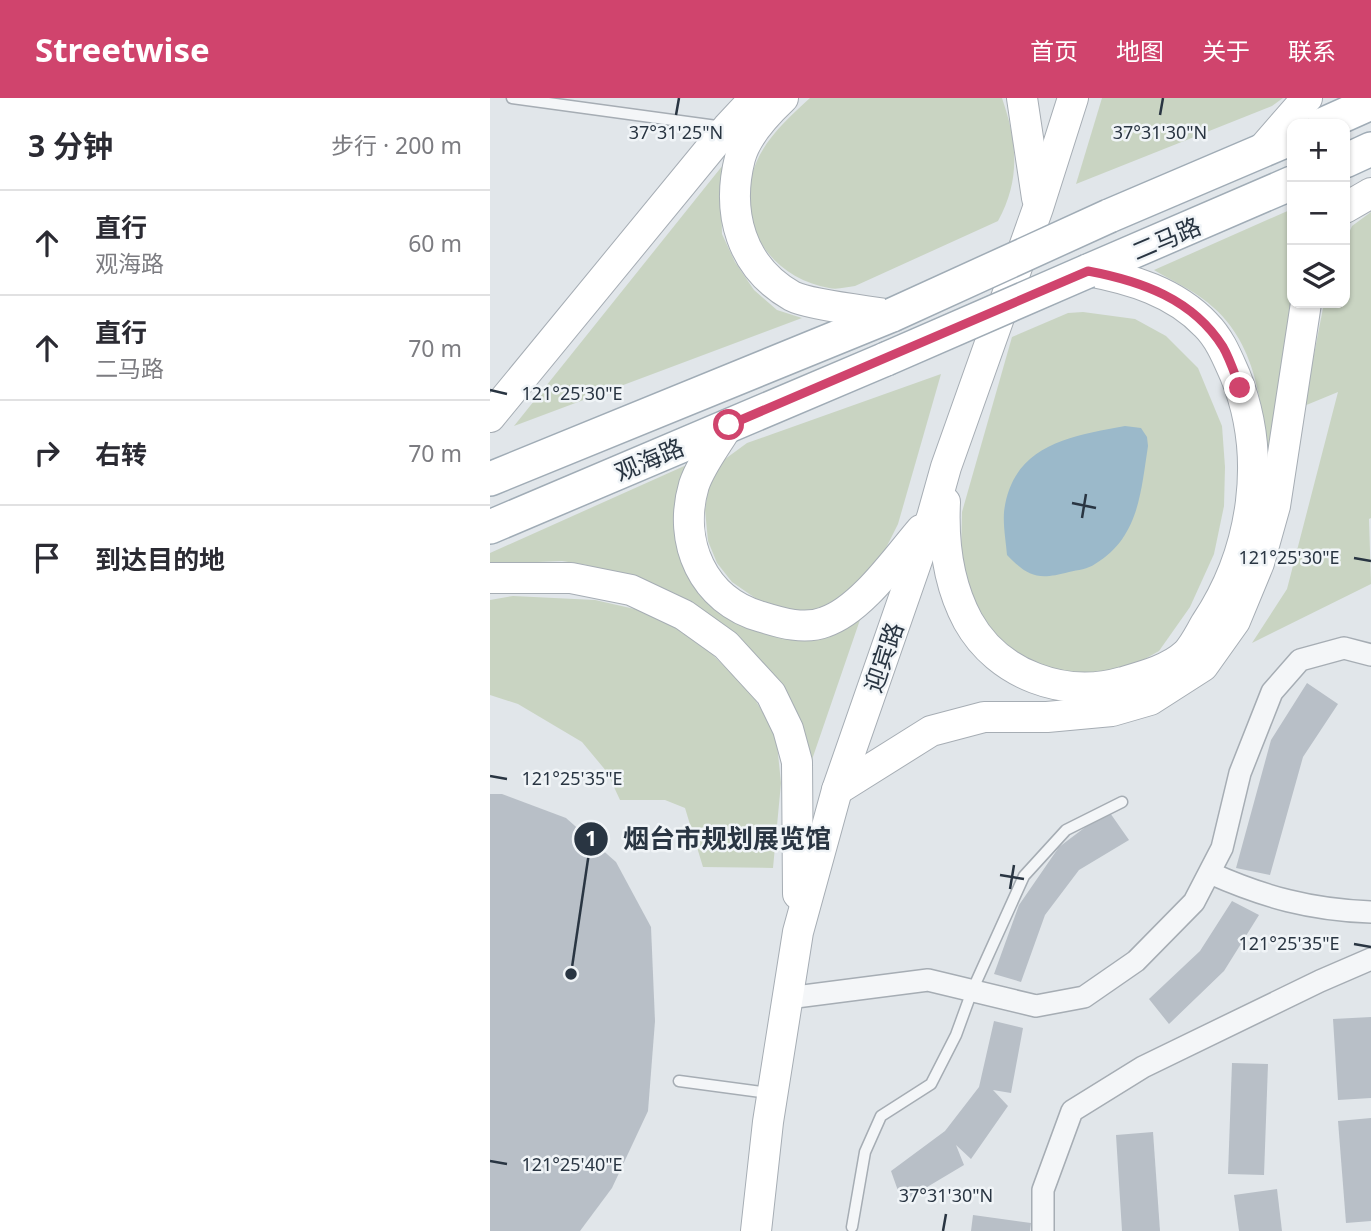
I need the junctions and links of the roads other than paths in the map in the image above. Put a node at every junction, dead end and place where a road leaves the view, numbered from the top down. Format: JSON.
{"nodes":[{"id":1,"x":512,"y":98,"type":"edge"},
{"id":2,"x":755,"y":98,"type":"edge"},
{"id":3,"x":783,"y":98,"type":"edge"},
{"id":4,"x":1022,"y":98,"type":"edge"},
{"id":5,"x":1073,"y":98,"type":"edge"},
{"id":6,"x":1307,"y":98,"type":"edge"},
{"id":7,"x":1371,"y":103,"type":"edge"},
{"id":8,"x":1335,"y":119,"type":"edge"},
{"id":9,"x":728,"y":127,"type":"junction"},
{"id":10,"x":1287,"y":140,"type":"edge"},
{"id":11,"x":1371,"y":149,"type":"edge"},
{"id":12,"x":1259,"y":153,"type":"junction"},
{"id":13,"x":1350,"y":158,"type":"edge"},
{"id":14,"x":1287,"y":185,"type":"edge"},
{"id":15,"x":1371,"y":193,"type":"edge"},
{"id":16,"x":1350,"y":205,"type":"edge"},
{"id":17,"x":1038,"y":208,"type":"junction"},
{"id":18,"x":1088,"y":271,"type":"junction"},
{"id":19,"x":1305,"y":308,"type":"edge"},
{"id":20,"x":892,"y":315,"type":"junction"},
{"id":21,"x":886,"y":359,"type":"joint"},
{"id":22,"x":490,"y":417,"type":"edge"},
{"id":23,"x":729,"y":425,"type":"junction"},
{"id":24,"x":946,"y":467,"type":"junction"},
{"id":25,"x":490,"y":479,"type":"edge"},
{"id":26,"x":932,"y":517,"type":"junction"},
{"id":27,"x":490,"y":527,"type":"edge"},
{"id":28,"x":490,"y":578,"type":"edge"},
{"id":29,"x":1371,"y":655,"type":"edge"},
{"id":30,"x":837,"y":790,"type":"junction"},
{"id":31,"x":1122,"y":802,"type":"dead end"},
{"id":32,"x":1210,"y":873,"type":"junction"},
{"id":33,"x":1371,"y":912,"type":"edge"},
{"id":34,"x":798,"y":932,"type":"junction"},
{"id":35,"x":1371,"y":959,"type":"edge"},
{"id":36,"x":972,"y":990,"type":"junction"},
{"id":37,"x":788,"y":998,"type":"junction"},
{"id":38,"x":679,"y":1081,"type":"dead end"},
{"id":39,"x":772,"y":1093,"type":"junction"},
{"id":40,"x":852,"y":1227,"type":"dead end"},
{"id":41,"x":756,"y":1231,"type":"edge"},
{"id":42,"x":1043,"y":1231,"type":"edge"}],
"edges":[{"from":1,"to":9,"type":"lane"},
{"from":2,"to":9,"type":"main road"},
{"from":3,"to":20,"type":"main road"},
{"from":4,"to":17,"type":"main road"},
{"from":5,"to":17,"type":"main road","name":"迎宾路"},
{"from":6,"to":12,"type":"main road"},
{"from":7,"to":8,"type":"main road"},
{"from":9,"to":22,"type":"main road"},
{"from":10,"to":12,"type":"main road","name":"二马路"},
{"from":11,"to":13,"type":"main road"},
{"from":12,"to":20,"type":"main road","name":"二马路","bridge":true},
{"from":14,"to":18,"type":"main road","name":"二马路"},
{"from":15,"to":16,"type":"main road"},
{"from":17,"to":24,"type":"main road","name":"迎宾路"},
{"from":18,"to":21,"type":"main road","name":"二马路","bridge":true},
{"from":18,"to":24,"type":"main road"},
{"from":19,"to":30,"type":"main road"},
{"from":20,"to":25,"type":"main road","name":"二马路"},
{"from":21,"to":23,"type":"main road","name":"观海路"},
{"from":23,"to":26,"type":"main road"},
{"from":23,"to":27,"type":"main road","name":"观海路"},
{"from":24,"to":26,"type":"main road","name":"迎宾路"},
{"from":26,"to":30,"type":"main road","name":"迎宾路"},
{"from":28,"to":34,"type":"main road"},
{"from":29,"to":32,"type":"street"},
{"from":30,"to":34,"type":"main road","name":"迎宾路"},
{"from":31,"to":36,"type":"lane"},
{"from":32,"to":33,"type":"street"},
{"from":32,"to":36,"type":"street"},
{"from":34,"to":37,"type":"main road","name":"迎宾路"},
{"from":35,"to":42,"type":"street"},
{"from":36,"to":37,"type":"street"},
{"from":36,"to":40,"type":"lane"},
{"from":37,"to":39,"type":"main road","name":"迎宾路"},
{"from":38,"to":39,"type":"lane"},
{"from":39,"to":41,"type":"main road","name":"迎宾路"}]}
